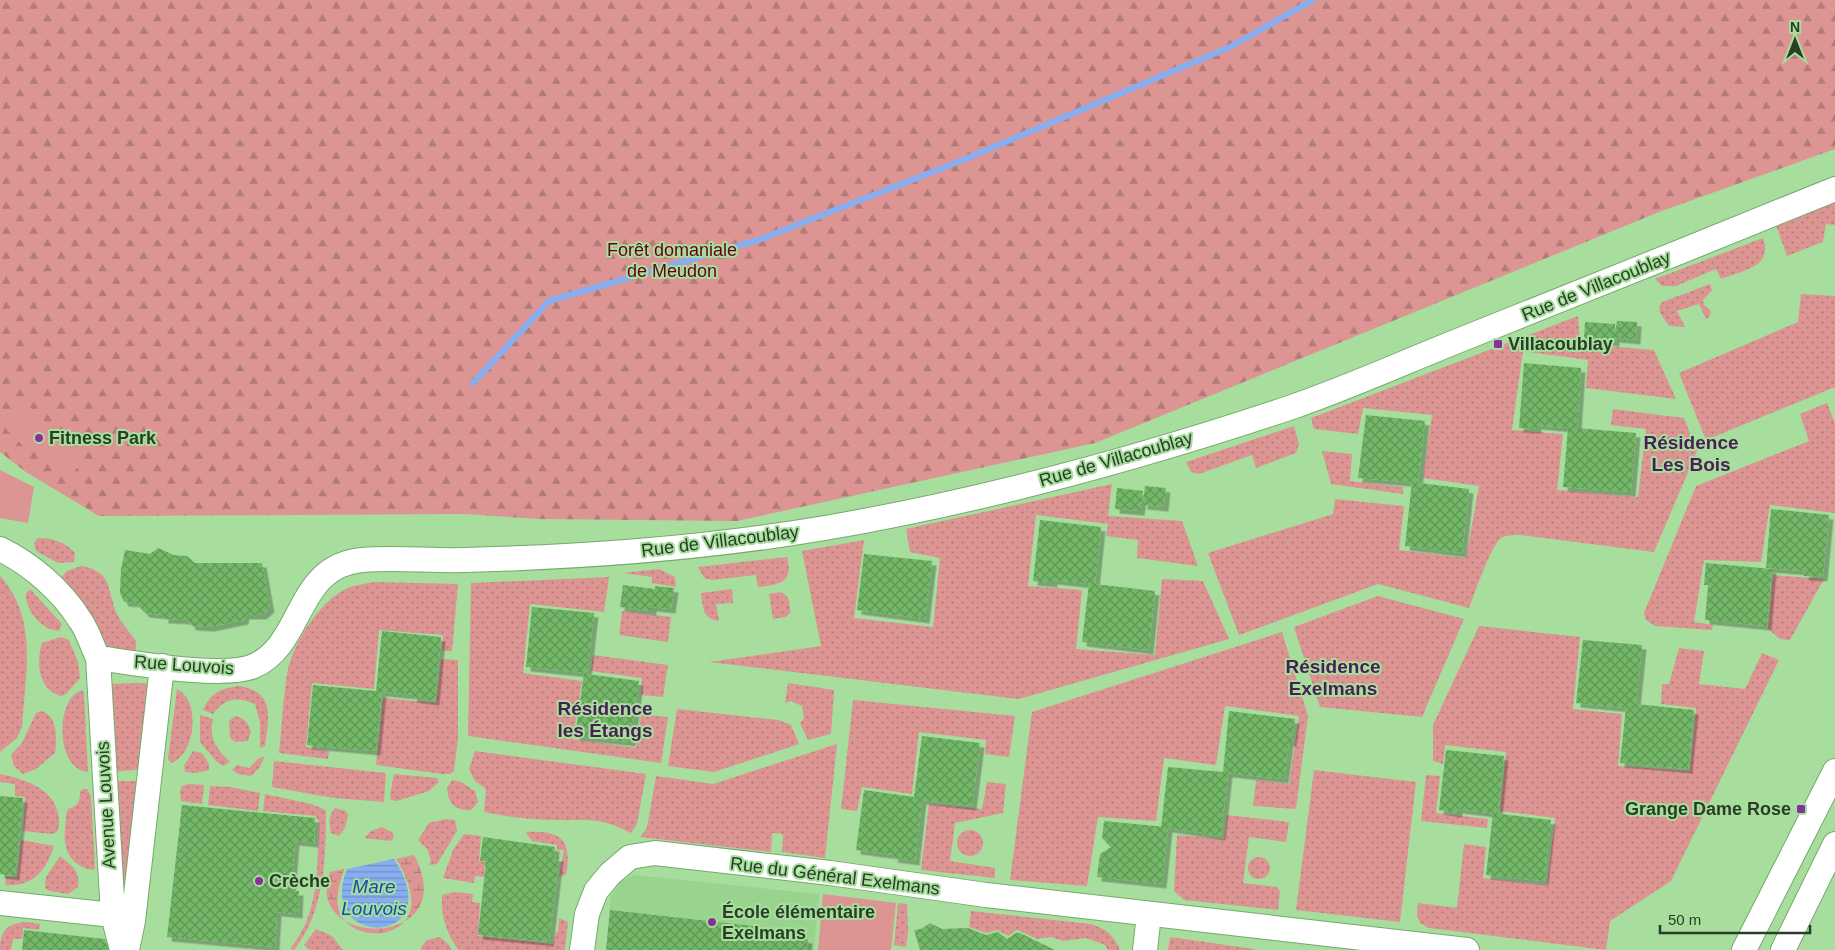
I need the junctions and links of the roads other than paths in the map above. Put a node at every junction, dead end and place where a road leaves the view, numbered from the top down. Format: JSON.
{"nodes":[{"id":1,"x":1835,"y":189,"type":"edge"},
{"id":2,"x":5,"y":552,"type":"edge"},
{"id":3,"x":358,"y":560,"type":"joint"},
{"id":4,"x":98,"y":658,"type":"junction"},
{"id":5,"x":162,"y":666,"type":"junction"},
{"id":6,"x":1835,"y":771,"type":"edge"},
{"id":7,"x":1835,"y":844,"type":"edge"},
{"id":8,"x":0,"y":903,"type":"edge"},
{"id":9,"x":1149,"y":914,"type":"junction"},
{"id":10,"x":123,"y":918,"type":"junction"},
{"id":11,"x":122,"y":950,"type":"edge"},
{"id":12,"x":127,"y":950,"type":"edge"},
{"id":13,"x":582,"y":950,"type":"edge"},
{"id":14,"x":1145,"y":950,"type":"edge"},
{"id":15,"x":1467,"y":950,"type":"edge"},
{"id":16,"x":1744,"y":950,"type":"edge"},
{"id":17,"x":1783,"y":950,"type":"edge"}],
"edges":[{"from":1,"to":3,"type":"street","name":"Rue de Villacoublay"},
{"from":2,"to":4,"type":"street"},
{"from":3,"to":5,"type":"street","name":"Rue Louvois"},
{"from":4,"to":5,"type":"street","name":"Rue Louvois"},
{"from":4,"to":10,"type":"street","name":"Avenue Louvois"},
{"from":5,"to":10,"type":"street","name":"Avenue Louvois"},
{"from":6,"to":16,"type":"street"},
{"from":7,"to":17,"type":"street"},
{"from":8,"to":10,"type":"street"},
{"from":9,"to":13,"type":"street","name":"Rue du Général Exelmans"},
{"from":9,"to":14,"type":"street"},
{"from":9,"to":15,"type":"street","name":"Rue du Général Exelmans"},
{"from":10,"to":11,"type":"street","name":"Avenue Louvois"},
{"from":10,"to":12,"type":"street","name":"Avenue Louvois"}]}
